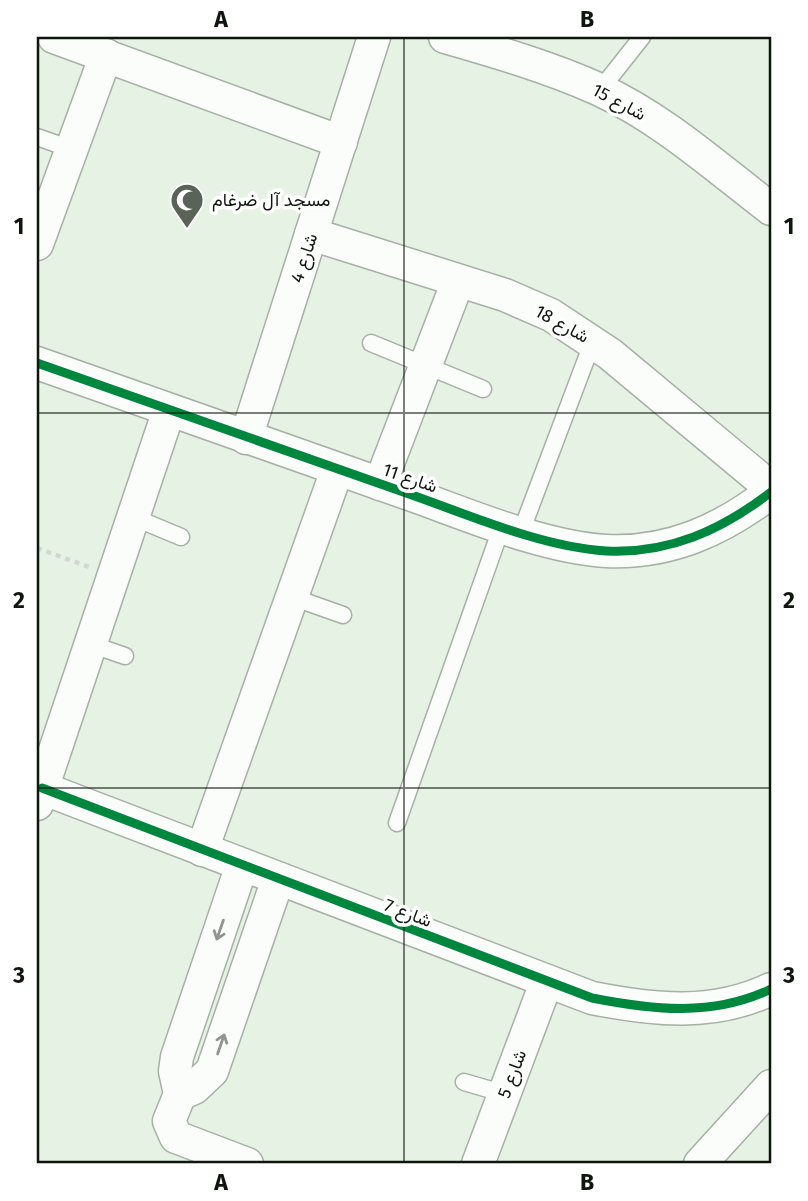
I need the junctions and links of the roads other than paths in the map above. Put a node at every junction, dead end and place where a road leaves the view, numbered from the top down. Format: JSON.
{"nodes":[{"id":1,"x":54,"y":37,"type":"edge"},
{"id":2,"x":374,"y":37,"type":"edge"},
{"id":3,"x":642,"y":37,"type":"edge"},
{"id":4,"x":458,"y":38,"type":"edge"},
{"id":5,"x":106,"y":55,"type":"junction"},
{"id":6,"x":600,"y":90,"type":"junction"},
{"id":7,"x":37,"y":137,"type":"edge"},
{"id":8,"x":341,"y":142,"type":"junction"},
{"id":9,"x":71,"y":149,"type":"junction"},
{"id":10,"x":771,"y":209,"type":"edge"},
{"id":11,"x":312,"y":234,"type":"junction"},
{"id":12,"x":37,"y":244,"type":"edge"},
{"id":13,"x":458,"y":281,"type":"junction"},
{"id":14,"x":593,"y":341,"type":"junction"},
{"id":15,"x":370,"y":343,"type":"dead end"},
{"id":16,"x":37,"y":363,"type":"edge"},
{"id":17,"x":426,"y":365,"type":"junction"},
{"id":18,"x":483,"y":389,"type":"dead end"},
{"id":19,"x":169,"y":410,"type":"junction"},
{"id":20,"x":246,"y":438,"type":"junction"},
{"id":21,"x":337,"y":470,"type":"junction"},
{"id":22,"x":380,"y":484,"type":"junction"},
{"id":23,"x":771,"y":490,"type":"edge"},
{"id":24,"x":133,"y":517,"type":"junction"},
{"id":25,"x":512,"y":529,"type":"junction"},
{"id":26,"x":181,"y":537,"type":"dead end"},
{"id":27,"x":292,"y":597,"type":"junction"},
{"id":28,"x":343,"y":615,"type":"dead end"},
{"id":29,"x":90,"y":644,"type":"junction"},
{"id":30,"x":125,"y":656,"type":"dead end"},
{"id":31,"x":39,"y":796,"type":"edge"},
{"id":32,"x":397,"y":823,"type":"dead end"},
{"id":33,"x":202,"y":850,"type":"junction"},
{"id":34,"x":242,"y":865,"type":"junction"},
{"id":35,"x":278,"y":879,"type":"junction"},
{"id":36,"x":546,"y":983,"type":"junction"},
{"id":37,"x":771,"y":989,"type":"edge"},
{"id":38,"x":464,"y":1082,"type":"dead end"},
{"id":39,"x":771,"y":1086,"type":"edge"},
{"id":40,"x":180,"y":1094,"type":"junction"},
{"id":41,"x":505,"y":1094,"type":"junction"},
{"id":42,"x":489,"y":1161,"type":"edge"},
{"id":43,"x":247,"y":1164,"type":"edge"},
{"id":44,"x":700,"y":1164,"type":"edge"}],
"edges":[{"from":1,"to":5,"type":"street"},
{"from":2,"to":8,"type":"street","name":"شارع 4"},
{"from":3,"to":6,"type":"lane"},
{"from":4,"to":6,"type":"street","name":"شارع 15"},
{"from":5,"to":8,"type":"street"},
{"from":5,"to":9,"type":"street"},
{"from":6,"to":10,"type":"street","name":"شارع 15"},
{"from":7,"to":9,"type":"lane"},
{"from":8,"to":11,"type":"street","name":"شارع 4"},
{"from":9,"to":12,"type":"street"},
{"from":11,"to":13,"type":"street","name":"شارع 18"},
{"from":11,"to":20,"type":"street","name":"شارع 4"},
{"from":13,"to":14,"type":"street","name":"شارع 18"},
{"from":13,"to":17,"type":"street"},
{"from":14,"to":23,"type":"street","name":"شارع 18"},
{"from":14,"to":25,"type":"lane"},
{"from":15,"to":17,"type":"lane"},
{"from":16,"to":19,"type":"street","name":"شارع 11"},
{"from":17,"to":18,"type":"lane"},
{"from":17,"to":22,"type":"street"},
{"from":19,"to":20,"type":"street","name":"شارع 11"},
{"from":19,"to":24,"type":"street"},
{"from":20,"to":21,"type":"street","name":"شارع 11"},
{"from":21,"to":22,"type":"street","name":"شارع 11"},
{"from":21,"to":27,"type":"street"},
{"from":22,"to":25,"type":"street","name":"شارع 11"},
{"from":23,"to":25,"type":"street","name":"شارع 11"},
{"from":24,"to":26,"type":"lane"},
{"from":24,"to":29,"type":"street"},
{"from":25,"to":32,"type":"lane"},
{"from":27,"to":28,"type":"lane"},
{"from":27,"to":33,"type":"street"},
{"from":29,"to":30,"type":"lane"},
{"from":29,"to":31,"type":"street"},
{"from":31,"to":33,"type":"street","name":"شارع 7"},
{"from":33,"to":34,"type":"street","name":"شارع 7"},
{"from":34,"to":35,"type":"street","name":"شارع 7"},
{"from":34,"to":40,"type":"street","one_way":true},
{"from":35,"to":36,"type":"street","name":"شارع 7"},
{"from":40,"to":35,"type":"street","one_way":true},
{"from":36,"to":37,"type":"street","name":"شارع 7"},
{"from":36,"to":41,"type":"street","name":"شارع 5"},
{"from":38,"to":41,"type":"lane"},
{"from":39,"to":44,"type":"street"},
{"from":40,"to":43,"type":"street"},
{"from":41,"to":42,"type":"street","name":"شارع 5"}]}
